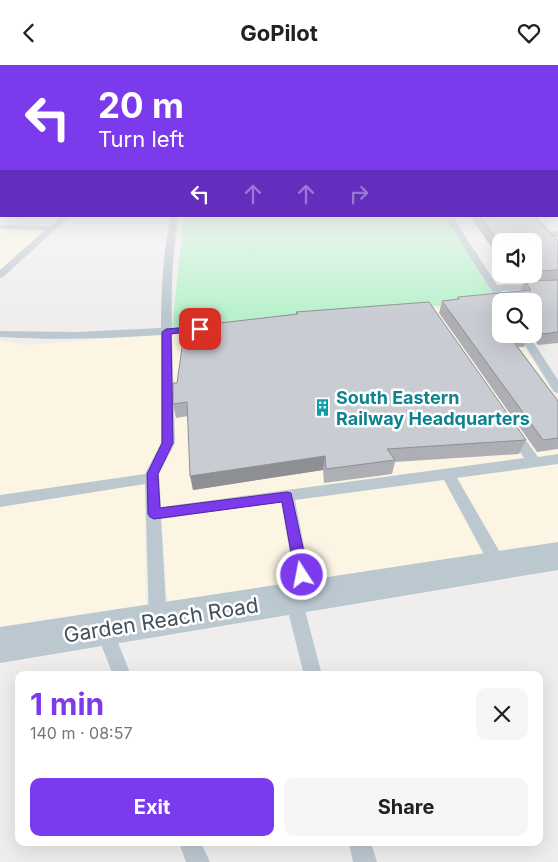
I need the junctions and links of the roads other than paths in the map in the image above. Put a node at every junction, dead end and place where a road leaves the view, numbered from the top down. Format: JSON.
{"nodes":[{"id":1,"x":40,"y":239,"type":"edge"},
{"id":2,"x":171,"y":239,"type":"edge"},
{"id":3,"x":463,"y":239,"type":"edge"},
{"id":4,"x":550,"y":239,"type":"edge"},
{"id":5,"x":555,"y":245,"type":"edge"},
{"id":6,"x":0,"y":275,"type":"edge"},
{"id":7,"x":558,"y":286,"type":"edge"},
{"id":8,"x":494,"y":288,"type":"junction"},
{"id":9,"x":497,"y":293,"type":"edge"},
{"id":10,"x":212,"y":327,"type":"edge"},
{"id":11,"x":166,"y":332,"type":"junction"},
{"id":12,"x":0,"y":334,"type":"edge"},
{"id":13,"x":529,"y":343,"type":"edge"},
{"id":14,"x":558,"y":389,"type":"edge"},
{"id":15,"x":506,"y":422,"type":"edge"},
{"id":16,"x":558,"y":459,"type":"edge"},
{"id":17,"x":534,"y":462,"type":"junction"},
{"id":18,"x":448,"y":474,"type":"junction"},
{"id":19,"x":152,"y":478,"type":"junction"},
{"id":20,"x":287,"y":497,"type":"junction"},
{"id":21,"x":0,"y":501,"type":"edge"},
{"id":22,"x":154,"y":514,"type":"junction"},
{"id":23,"x":558,"y":557,"type":"edge"},
{"id":24,"x":499,"y":566,"type":"junction"},
{"id":25,"x":300,"y":598,"type":"junction"},
{"id":26,"x":158,"y":621,"type":"junction"},
{"id":27,"x":104,"y":629,"type":"junction"},
{"id":28,"x":0,"y":645,"type":"edge"},
{"id":29,"x":120,"y":671,"type":"edge"},
{"id":30,"x":312,"y":671,"type":"edge"},
{"id":31,"x":191,"y":846,"type":"edge"},
{"id":32,"x":361,"y":846,"type":"edge"},
{"id":33,"x":198,"y":862,"type":"edge"},
{"id":34,"x":365,"y":862,"type":"edge"}],
"edges":[{"from":1,"to":6,"type":"lane"},
{"from":2,"to":11,"type":"lane"},
{"from":3,"to":8,"type":"lane"},
{"from":4,"to":5,"type":"lane"},
{"from":7,"to":8,"type":"lane"},
{"from":8,"to":9,"type":"lane"},
{"from":10,"to":11,"type":"lane"},
{"from":11,"to":12,"type":"lane"},
{"from":11,"to":19,"type":"lane"},
{"from":13,"to":14,"type":"lane"},
{"from":15,"to":17,"type":"lane"},
{"from":16,"to":17,"type":"lane"},
{"from":17,"to":18,"type":"lane"},
{"from":18,"to":20,"type":"lane"},
{"from":18,"to":24,"type":"lane"},
{"from":19,"to":21,"type":"lane"},
{"from":19,"to":22,"type":"lane"},
{"from":20,"to":22,"type":"lane"},
{"from":20,"to":25,"type":"lane"},
{"from":22,"to":26,"type":"lane"},
{"from":23,"to":24,"type":"street","name":"Garden Reach Road"},
{"from":24,"to":25,"type":"street","name":"Garden Reach Road"},
{"from":25,"to":26,"type":"street","name":"Garden Reach Road"},
{"from":25,"to":30,"type":"lane"},
{"from":26,"to":27,"type":"street","name":"Garden Reach Road"},
{"from":27,"to":28,"type":"street","name":"Garden Reach Road"},
{"from":27,"to":29,"type":"lane"},
{"from":31,"to":33,"type":"lane"},
{"from":32,"to":34,"type":"lane"}]}
